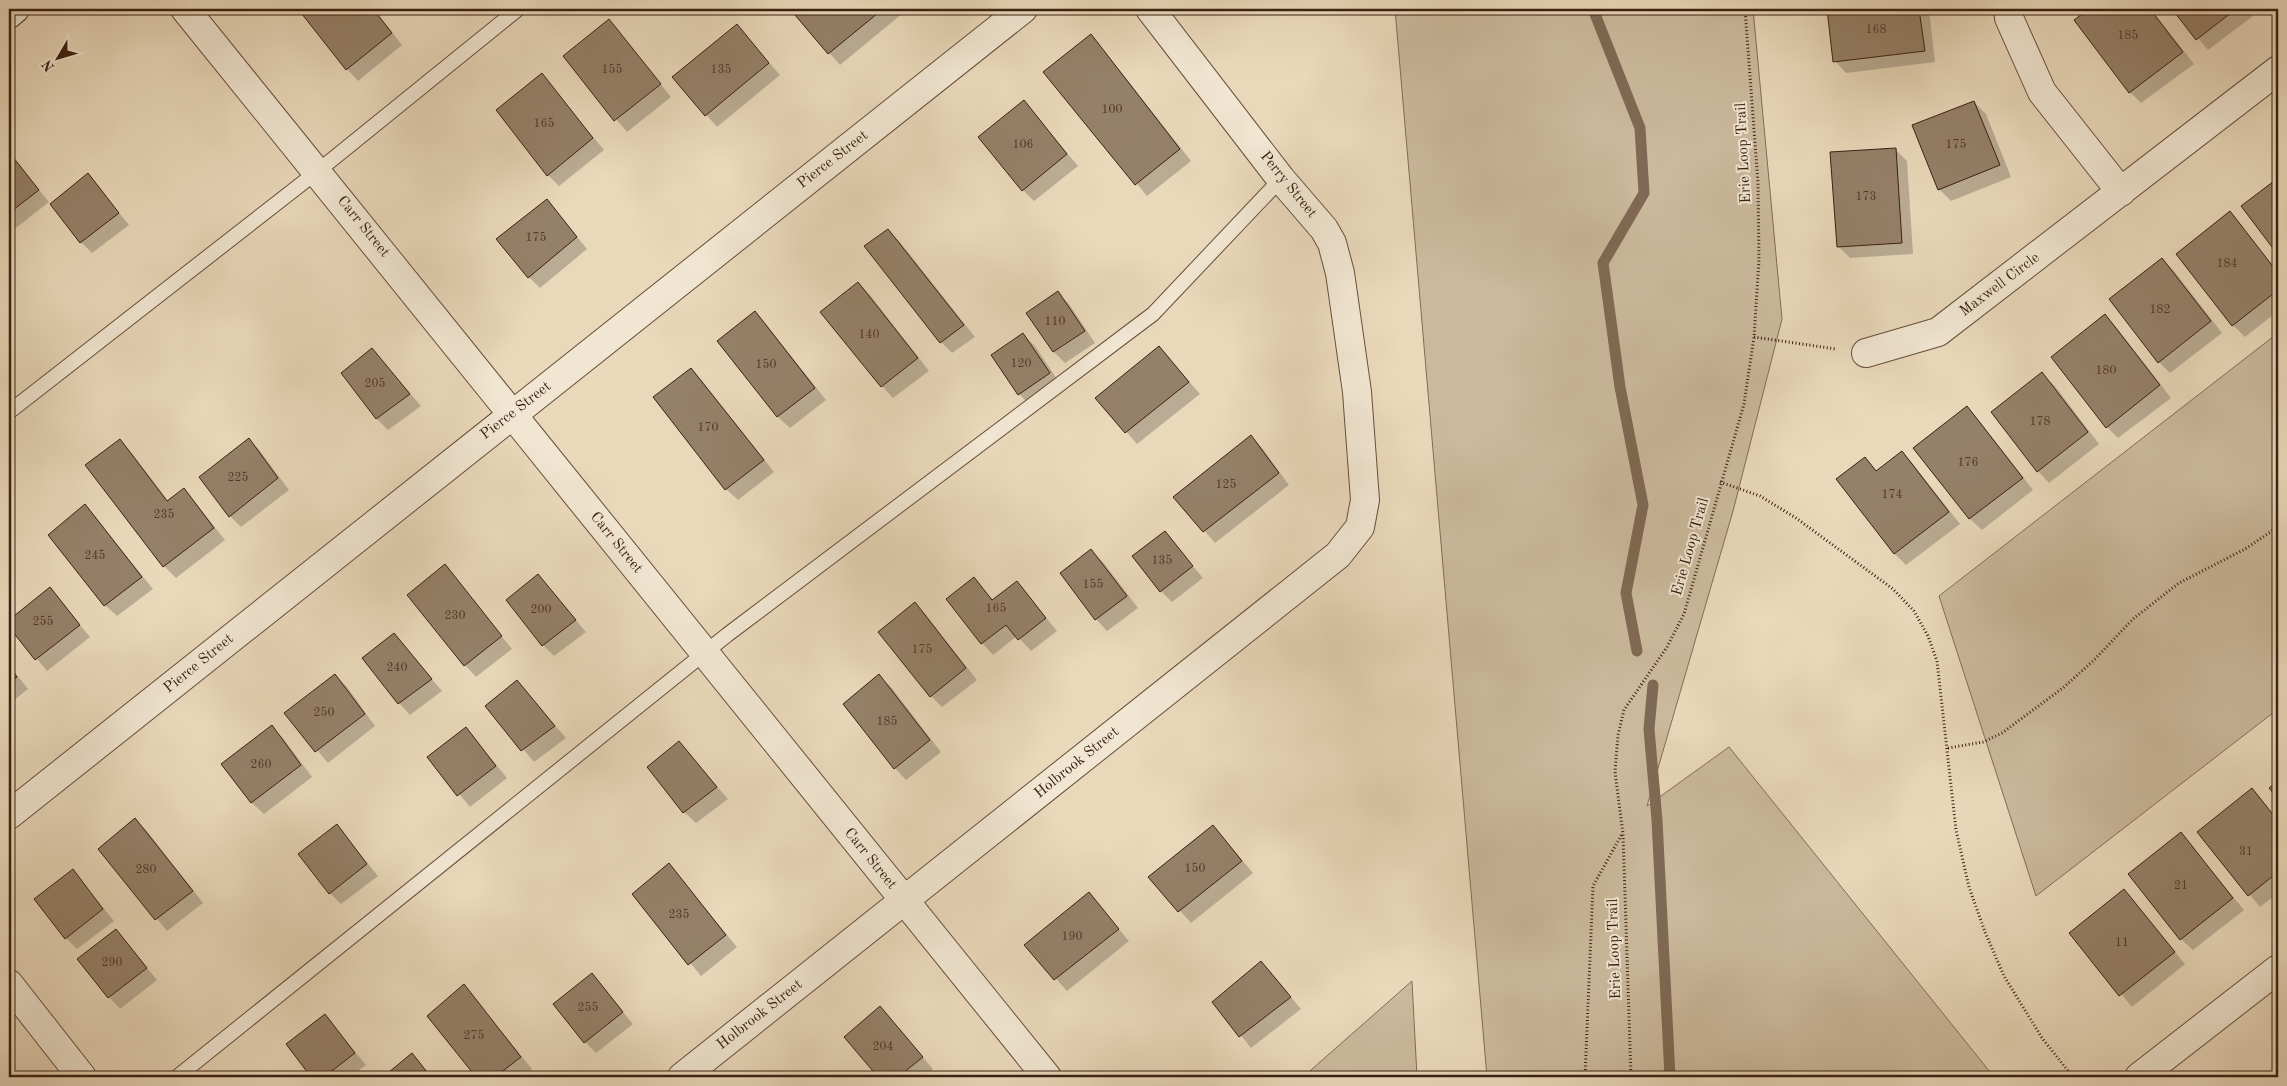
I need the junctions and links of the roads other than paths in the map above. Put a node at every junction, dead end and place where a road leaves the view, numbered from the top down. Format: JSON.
{"nodes":[{"id":1,"x":15,"y":9,"type":"edge"},
{"id":2,"x":185,"y":9,"type":"edge"},
{"id":3,"x":518,"y":9,"type":"edge"},
{"id":4,"x":1023,"y":9,"type":"edge"},
{"id":5,"x":1150,"y":9,"type":"edge"},
{"id":6,"x":2008,"y":9,"type":"edge"},
{"id":7,"x":9,"y":14,"type":"edge"},
{"id":8,"x":2278,"y":70,"type":"edge"},
{"id":9,"x":318,"y":171,"type":"junction"},
{"id":10,"x":1281,"y":179,"type":"junction"},
{"id":11,"x":2121,"y":192,"type":"junction"},
{"id":12,"x":1866,"y":353,"type":"dead end"},
{"id":13,"x":1357,"y":392,"type":"joint"},
{"id":14,"x":9,"y":412,"type":"edge"},
{"id":15,"x":512,"y":414,"type":"junction"},
{"id":16,"x":705,"y":654,"type":"junction"},
{"id":17,"x":9,"y":815,"type":"edge"},
{"id":18,"x":904,"y":902,"type":"junction"},
{"id":19,"x":2278,"y":968,"type":"edge"},
{"id":20,"x":9,"y":984,"type":"edge"},
{"id":21,"x":82,"y":1077,"type":"edge"},
{"id":22,"x":177,"y":1077,"type":"edge"},
{"id":23,"x":682,"y":1077,"type":"edge"},
{"id":24,"x":1047,"y":1077,"type":"edge"},
{"id":25,"x":2139,"y":1077,"type":"edge"}],
"edges":[{"from":1,"to":7,"type":"street"},
{"from":2,"to":9,"type":"street","name":"Carr Street"},
{"from":3,"to":9,"type":"lane"},
{"from":4,"to":15,"type":"street","name":"Pierce Street"},
{"from":5,"to":10,"type":"street","name":"Perry Street"},
{"from":6,"to":11,"type":"street"},
{"from":8,"to":11,"type":"street","name":"Maxwell Circle"},
{"from":9,"to":14,"type":"lane"},
{"from":9,"to":15,"type":"street","name":"Carr Street"},
{"from":10,"to":13,"type":"street","name":"Perry Street"},
{"from":10,"to":16,"type":"lane"},
{"from":11,"to":12,"type":"street","name":"Maxwell Circle"},
{"from":13,"to":18,"type":"street","name":"Holbrook Street"},
{"from":15,"to":16,"type":"street","name":"Carr Street"},
{"from":15,"to":17,"type":"street","name":"Pierce Street"},
{"from":16,"to":18,"type":"street","name":"Carr Street"},
{"from":16,"to":22,"type":"lane"},
{"from":18,"to":23,"type":"street","name":"Holbrook Street"},
{"from":18,"to":24,"type":"street","name":"Carr Street"},
{"from":19,"to":25,"type":"street"},
{"from":20,"to":21,"type":"street"}]}
